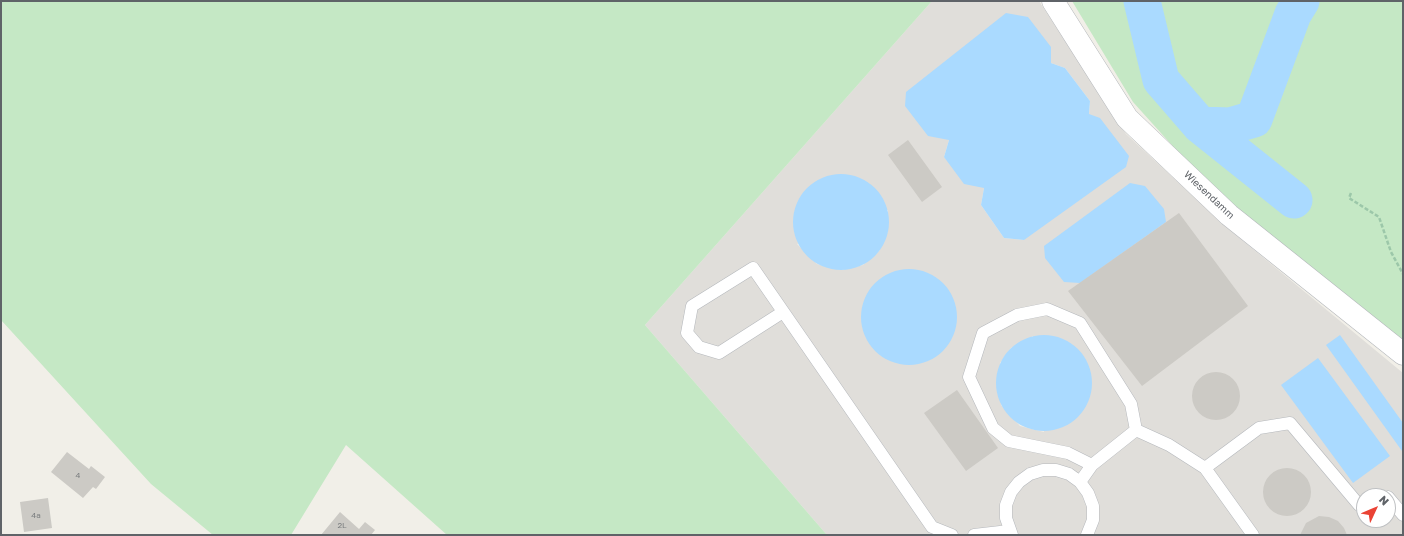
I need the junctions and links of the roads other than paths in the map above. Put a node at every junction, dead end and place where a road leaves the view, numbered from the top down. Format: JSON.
{"nodes":[{"id":1,"x":1053,"y":1,"type":"edge"},
{"id":2,"x":783,"y":312,"type":"junction"},
{"id":3,"x":1403,"y":354,"type":"edge"},
{"id":4,"x":1136,"y":430,"type":"junction"},
{"id":5,"x":1092,"y":465,"type":"junction"},
{"id":6,"x":1205,"y":468,"type":"junction"},
{"id":7,"x":1080,"y":482,"type":"junction"},
{"id":8,"x":1356,"y":501,"type":"edge"},
{"id":9,"x":1396,"y":507,"type":"edge"},
{"id":10,"x":1403,"y":515,"type":"edge"},
{"id":11,"x":1011,"y":533,"type":"edge"},
{"id":12,"x":952,"y":535,"type":"edge"},
{"id":13,"x":974,"y":535,"type":"edge"},
{"id":14,"x":1087,"y":535,"type":"edge"},
{"id":15,"x":1253,"y":535,"type":"edge"}],
"edges":[{"from":1,"to":3,"type":"street","name":"Wiesendamm"},
{"from":2,"to":2,"type":"lane"},
{"from":2,"to":12,"type":"lane"},
{"from":4,"to":5,"type":"lane"},
{"from":4,"to":5,"type":"lane"},
{"from":4,"to":6,"type":"lane"},
{"from":5,"to":7,"type":"lane"},
{"from":6,"to":8,"type":"lane"},
{"from":6,"to":15,"type":"lane"},
{"from":7,"to":11,"type":"lane"},
{"from":7,"to":14,"type":"lane"},
{"from":9,"to":10,"type":"lane"},
{"from":11,"to":13,"type":"lane"}]}
